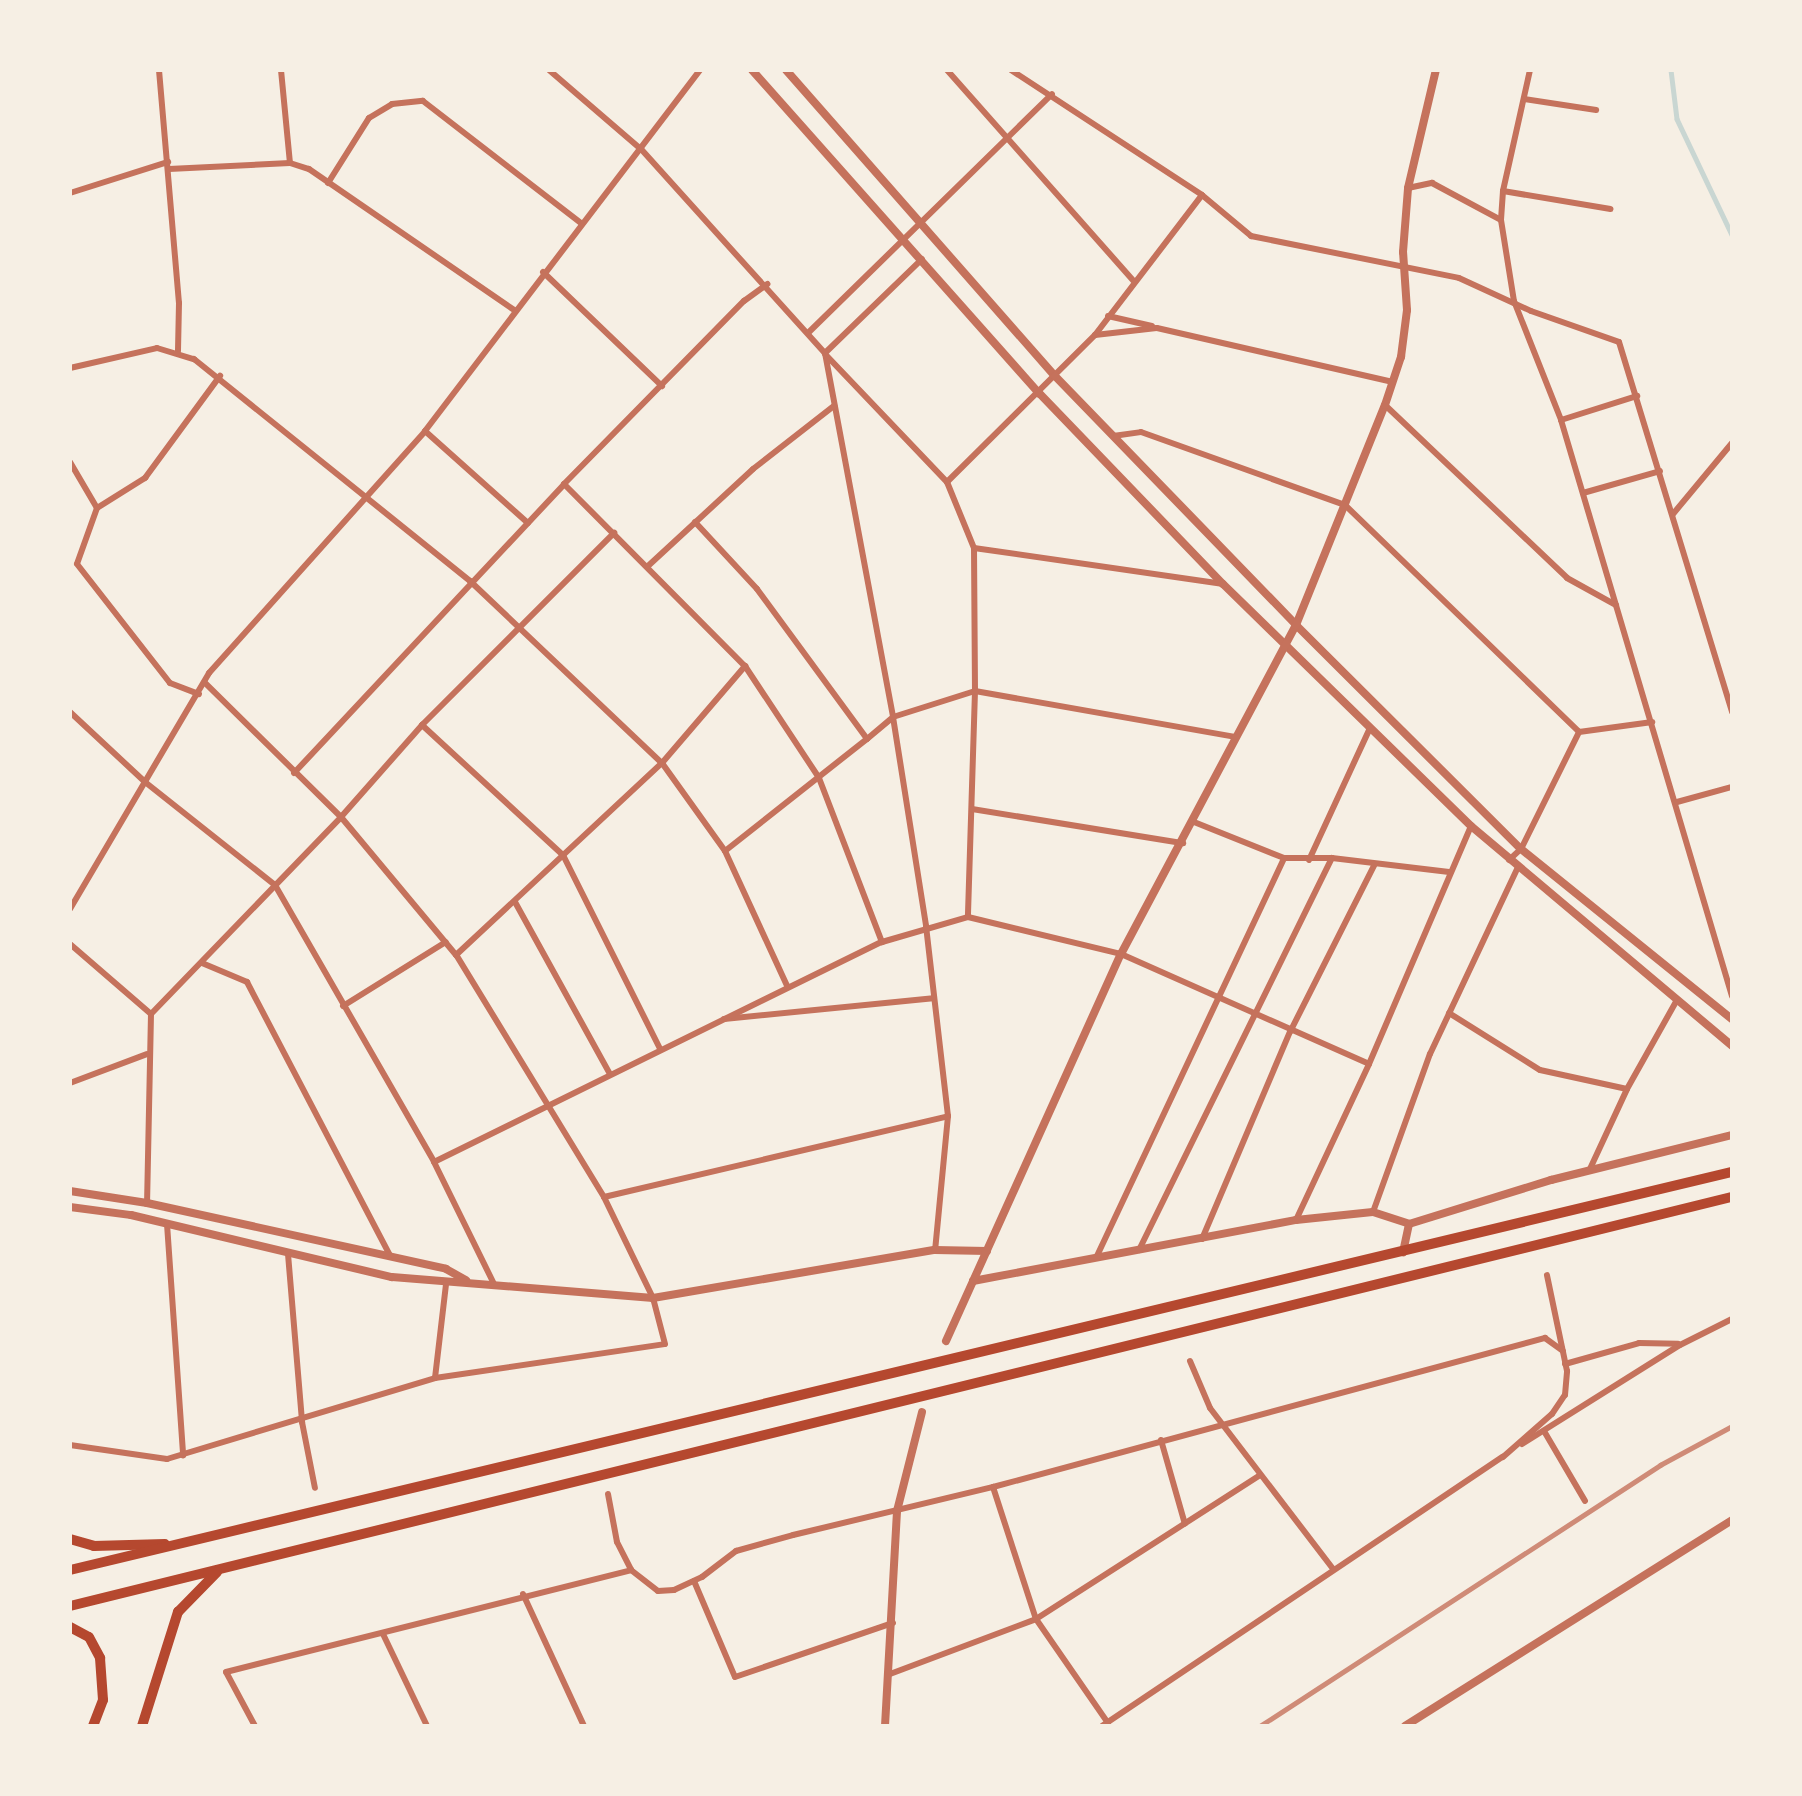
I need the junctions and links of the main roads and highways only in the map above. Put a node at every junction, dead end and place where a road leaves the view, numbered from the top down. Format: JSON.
{"nodes":[{"id":1,"x":1732,"y":1172,"type":"edge"},
{"id":2,"x":1732,"y":1197,"type":"edge"},
{"id":3,"x":70,"y":1539,"type":"edge"},
{"id":4,"x":188,"y":1544,"type":"junction"},
{"id":5,"x":220,"y":1569,"type":"junction"},
{"id":6,"x":70,"y":1570,"type":"edge"},
{"id":7,"x":70,"y":1606,"type":"edge"},
{"id":8,"x":70,"y":1627,"type":"edge"},
{"id":9,"x":93,"y":1726,"type":"edge"},
{"id":10,"x":142,"y":1726,"type":"edge"}],
"edges":[{"from":1,"to":4,"type":"highway"},
{"from":2,"to":5,"type":"highway"},
{"from":3,"to":4,"type":"highway"},
{"from":4,"to":6,"type":"highway"},
{"from":5,"to":7,"type":"highway"},
{"from":5,"to":10,"type":"highway"},
{"from":8,"to":9,"type":"highway"}]}
